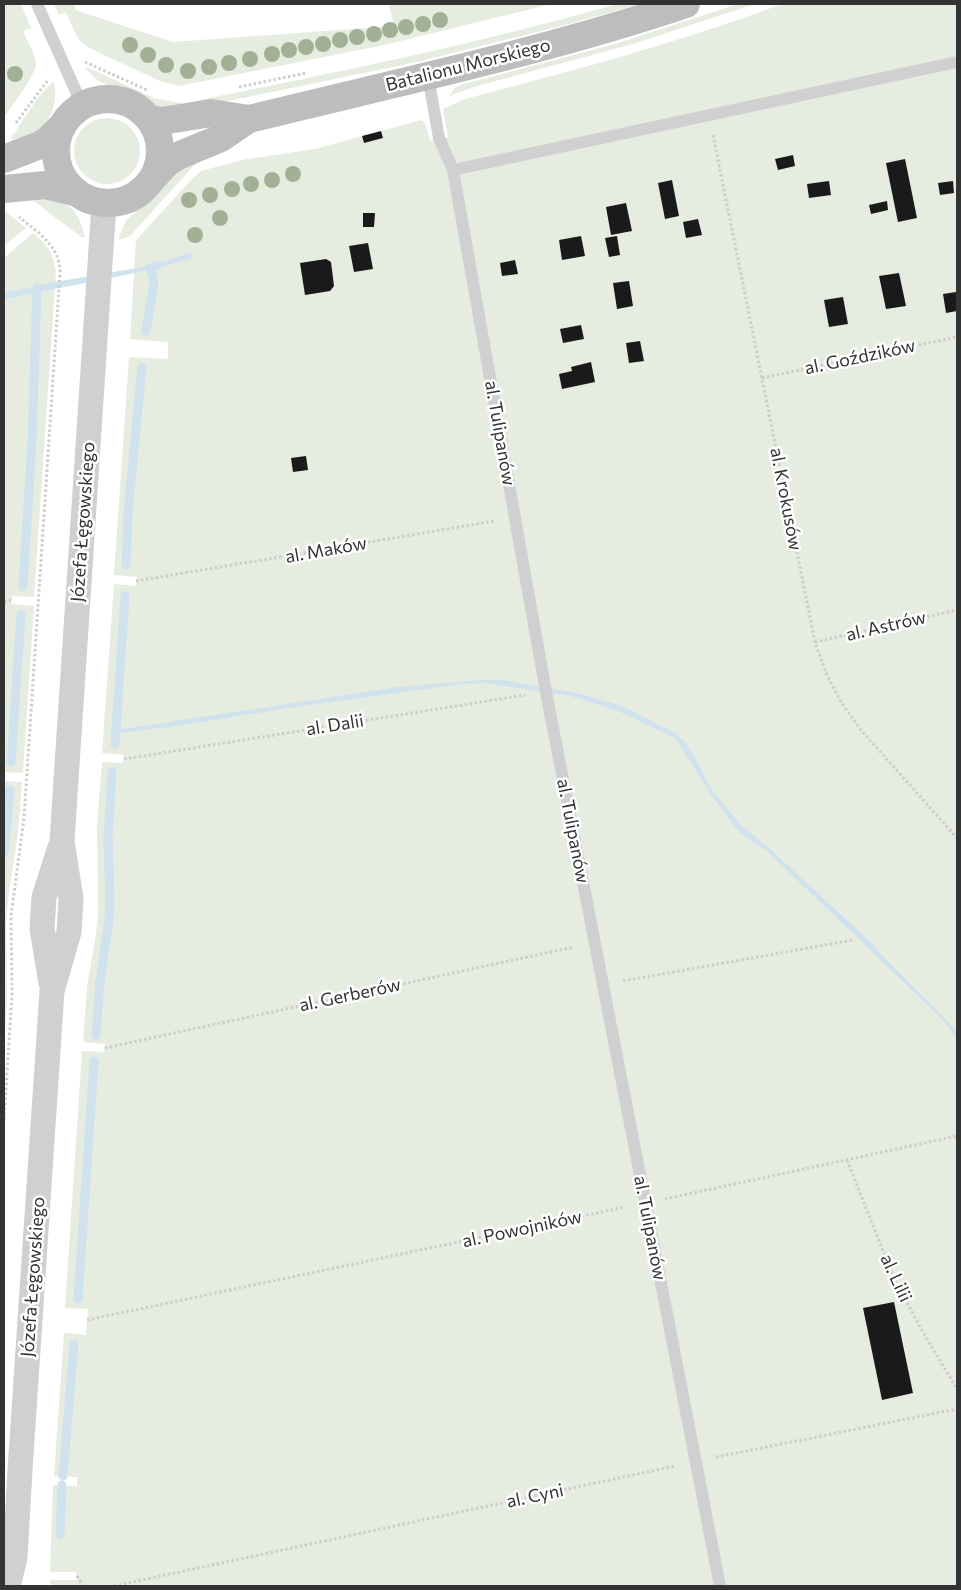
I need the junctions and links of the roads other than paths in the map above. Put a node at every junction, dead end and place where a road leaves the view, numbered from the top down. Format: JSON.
{"nodes":[{"id":1,"x":37,"y":4,"type":"edge"},
{"id":2,"x":686,"y":4,"type":"edge"},
{"id":3,"x":957,"y":62,"type":"edge"},
{"id":4,"x":428,"y":76,"type":"junction"},
{"id":5,"x":82,"y":105,"type":"junction"},
{"id":6,"x":150,"y":118,"type":"junction"},
{"id":7,"x":249,"y":119,"type":"junction"},
{"id":8,"x":63,"y":124,"type":"junction"},
{"id":9,"x":4,"y":159,"type":"edge"},
{"id":10,"x":452,"y":170,"type":"junction"},
{"id":11,"x":153,"y":178,"type":"junction"},
{"id":12,"x":4,"y":189,"type":"edge"},
{"id":13,"x":75,"y":192,"type":"junction"},
{"id":14,"x":104,"y":203,"type":"junction"},
{"id":15,"x":14,"y":1579,"type":"edge"},
{"id":16,"x":720,"y":1586,"type":"edge"}],
"edges":[{"from":1,"to":5,"type":"lane"},
{"from":2,"to":4,"type":"main road","name":"Batalionu Morskiego"},
{"from":3,"to":10,"type":"lane"},
{"from":4,"to":7,"type":"main road","name":"Batalionu Morskiego"},
{"from":4,"to":10,"type":"lane","name":"al. Tulipanów"},
{"from":5,"to":6,"type":"main road"},
{"from":5,"to":8,"type":"main road"},
{"from":6,"to":7,"type":"main road","name":"Batalionu Morskiego"},
{"from":6,"to":11,"type":"main road"},
{"from":7,"to":11,"type":"main road","name":"Batalionu Morskiego"},
{"from":8,"to":9,"type":"main road"},
{"from":8,"to":13,"type":"main road"},
{"from":10,"to":16,"type":"lane","name":"al. Tulipanów"},
{"from":11,"to":14,"type":"main road"},
{"from":12,"to":13,"type":"main road"},
{"from":13,"to":14,"type":"main road"},
{"from":14,"to":15,"type":"street","name":"Józefa Łęgowskiego"}]}
